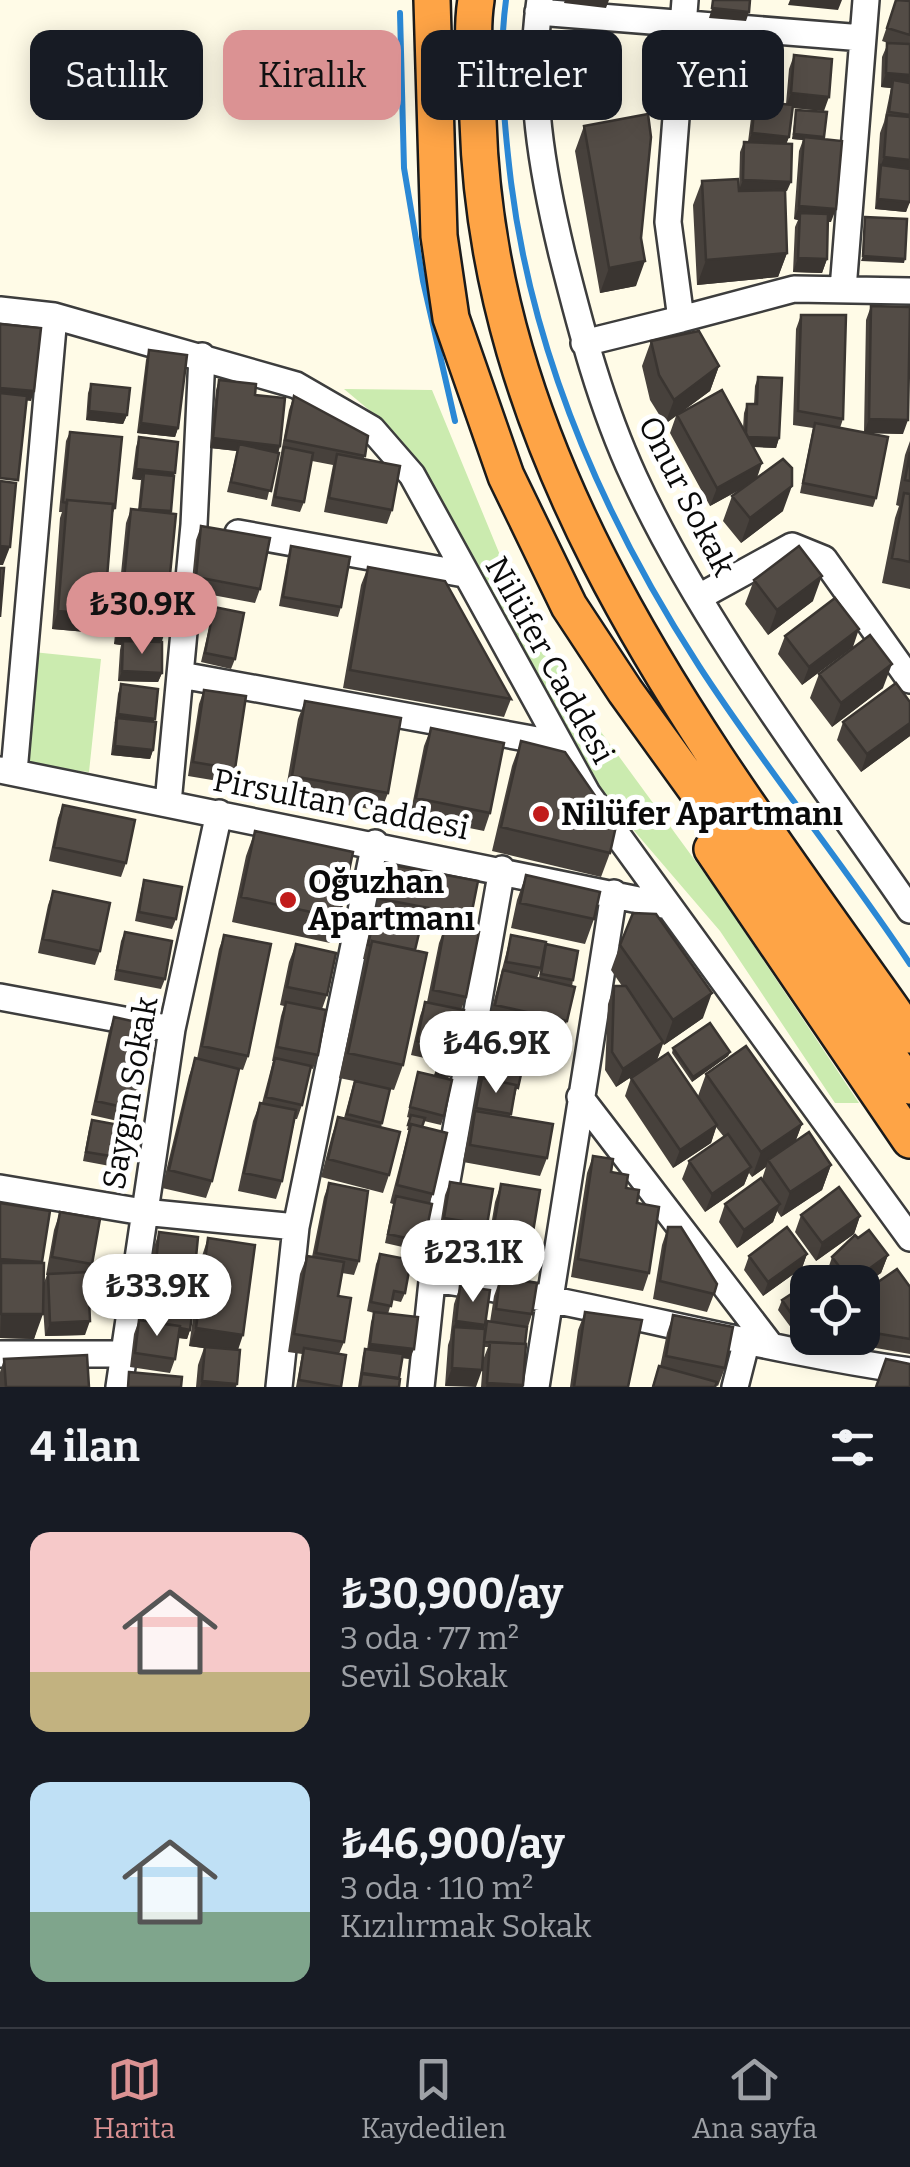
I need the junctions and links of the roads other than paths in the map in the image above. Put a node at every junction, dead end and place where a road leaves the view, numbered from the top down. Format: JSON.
{"nodes":[{"id":1,"x":432,"y":0,"type":"edge"},
{"id":2,"x":476,"y":0,"type":"edge"},
{"id":3,"x":866,"y":0,"type":"edge"},
{"id":4,"x":539,"y":6,"type":"edge"},
{"id":5,"x":683,"y":12,"type":"edge"},
{"id":6,"x":863,"y":38,"type":"junction"},
{"id":7,"x":844,"y":289,"type":"junction"},
{"id":8,"x":910,"y":291,"type":"edge"},
{"id":9,"x":0,"y":310,"type":"edge"},
{"id":10,"x":54,"y":316,"type":"junction"},
{"id":11,"x":681,"y":319,"type":"junction"},
{"id":12,"x":584,"y":344,"type":"junction"},
{"id":13,"x":202,"y":356,"type":"junction"},
{"id":14,"x":194,"y":525,"type":"junction"},
{"id":15,"x":464,"y":574,"type":"junction"},
{"id":16,"x":701,"y":596,"type":"junction"},
{"id":17,"x":654,"y":659,"type":"junction"},
{"id":18,"x":181,"y":675,"type":"junction"},
{"id":19,"x":910,"y":680,"type":"edge"},
{"id":20,"x":625,"y":690,"type":"junction"},
{"id":21,"x":559,"y":744,"type":"junction"},
{"id":22,"x":7,"y":771,"type":"edge"},
{"id":23,"x":168,"y":803,"type":"junction"},
{"id":24,"x":219,"y":813,"type":"junction"},
{"id":25,"x":375,"y":843,"type":"junction"},
{"id":26,"x":502,"y":869,"type":"junction"},
{"id":27,"x":614,"y":894,"type":"junction"},
{"id":28,"x":668,"y":906,"type":"junction"},
{"id":29,"x":910,"y":910,"type":"edge"},
{"id":30,"x":910,"y":996,"type":"edge"},
{"id":31,"x":0,"y":997,"type":"edge"},
{"id":32,"x":172,"y":1029,"type":"junction"},
{"id":33,"x":910,"y":1035,"type":"edge"},
{"id":34,"x":910,"y":1086,"type":"edge"},
{"id":35,"x":580,"y":1096,"type":"junction"},
{"id":36,"x":910,"y":1140,"type":"edge"},
{"id":37,"x":0,"y":1188,"type":"edge"},
{"id":38,"x":143,"y":1212,"type":"junction"},
{"id":39,"x":296,"y":1227,"type":"junction"},
{"id":40,"x":910,"y":1238,"type":"edge"},
{"id":41,"x":432,"y":1279,"type":"junction"},
{"id":42,"x":549,"y":1296,"type":"junction"},
{"id":43,"x":759,"y":1343,"type":"junction"},
{"id":44,"x":0,"y":1354,"type":"edge"},
{"id":45,"x":121,"y":1354,"type":"junction"},
{"id":46,"x":910,"y":1371,"type":"edge"},
{"id":47,"x":871,"y":1376,"type":"edge"},
{"id":48,"x":119,"y":1387,"type":"edge"},
{"id":49,"x":278,"y":1387,"type":"edge"},
{"id":50,"x":420,"y":1387,"type":"edge"},
{"id":51,"x":536,"y":1387,"type":"edge"},
{"id":52,"x":735,"y":1387,"type":"edge"}],
"edges":[{"from":1,"to":20,"type":"highway"},
{"from":2,"to":17,"type":"highway"},
{"from":3,"to":6,"type":"street"},
{"from":4,"to":5,"type":"street"},
{"from":4,"to":12,"type":"street","name":"Onur Sokak"},
{"from":5,"to":6,"type":"street"},
{"from":5,"to":11,"type":"street"},
{"from":6,"to":7,"type":"street"},
{"from":7,"to":8,"type":"street"},
{"from":7,"to":11,"type":"street"},
{"from":9,"to":10,"type":"street","name":"Nilüfer Caddesi"},
{"from":10,"to":13,"type":"street","name":"Nilüfer Caddesi"},
{"from":10,"to":22,"type":"street"},
{"from":11,"to":12,"type":"street"},
{"from":12,"to":16,"type":"street","name":"Onur Sokak"},
{"from":13,"to":14,"type":"street"},
{"from":13,"to":15,"type":"street","name":"Nilüfer Caddesi"},
{"from":14,"to":15,"type":"street"},
{"from":14,"to":18,"type":"street"},
{"from":15,"to":21,"type":"street","name":"Nilüfer Caddesi"},
{"from":16,"to":19,"type":"street"},
{"from":16,"to":29,"type":"street","name":"Onur Sokak"},
{"from":17,"to":30,"type":"highway"},
{"from":17,"to":33,"type":"highway"},
{"from":18,"to":21,"type":"street"},
{"from":18,"to":23,"type":"street"},
{"from":20,"to":34,"type":"highway"},
{"from":20,"to":36,"type":"highway"},
{"from":21,"to":28,"type":"street","name":"Nilüfer Caddesi"},
{"from":22,"to":23,"type":"street","name":"Pirsultan Caddesi"},
{"from":23,"to":24,"type":"street","name":"Pirsultan Caddesi"},
{"from":24,"to":25,"type":"street","name":"Pirsultan Caddesi"},
{"from":24,"to":32,"type":"street","name":"Saygın Sokak"},
{"from":25,"to":26,"type":"street","name":"Pirsultan Caddesi"},
{"from":25,"to":39,"type":"street"},
{"from":26,"to":27,"type":"street","name":"Pirsultan Caddesi"},
{"from":26,"to":41,"type":"street"},
{"from":27,"to":28,"type":"street","name":"Pirsultan Caddesi"},
{"from":27,"to":35,"type":"street"},
{"from":28,"to":40,"type":"street","name":"Nilüfer Caddesi"},
{"from":31,"to":32,"type":"street"},
{"from":32,"to":38,"type":"street","name":"Saygın Sokak"},
{"from":35,"to":42,"type":"street"},
{"from":35,"to":43,"type":"street"},
{"from":37,"to":38,"type":"street"},
{"from":38,"to":39,"type":"street"},
{"from":38,"to":45,"type":"street","name":"Saygın Sokak"},
{"from":39,"to":49,"type":"street"},
{"from":41,"to":42,"type":"street"},
{"from":41,"to":50,"type":"street"},
{"from":42,"to":43,"type":"street"},
{"from":42,"to":51,"type":"street"},
{"from":43,"to":47,"type":"street"},
{"from":43,"to":52,"type":"street"},
{"from":44,"to":45,"type":"street"},
{"from":45,"to":48,"type":"street","name":"Saygın Sokak"},
{"from":46,"to":47,"type":"street"}]}
